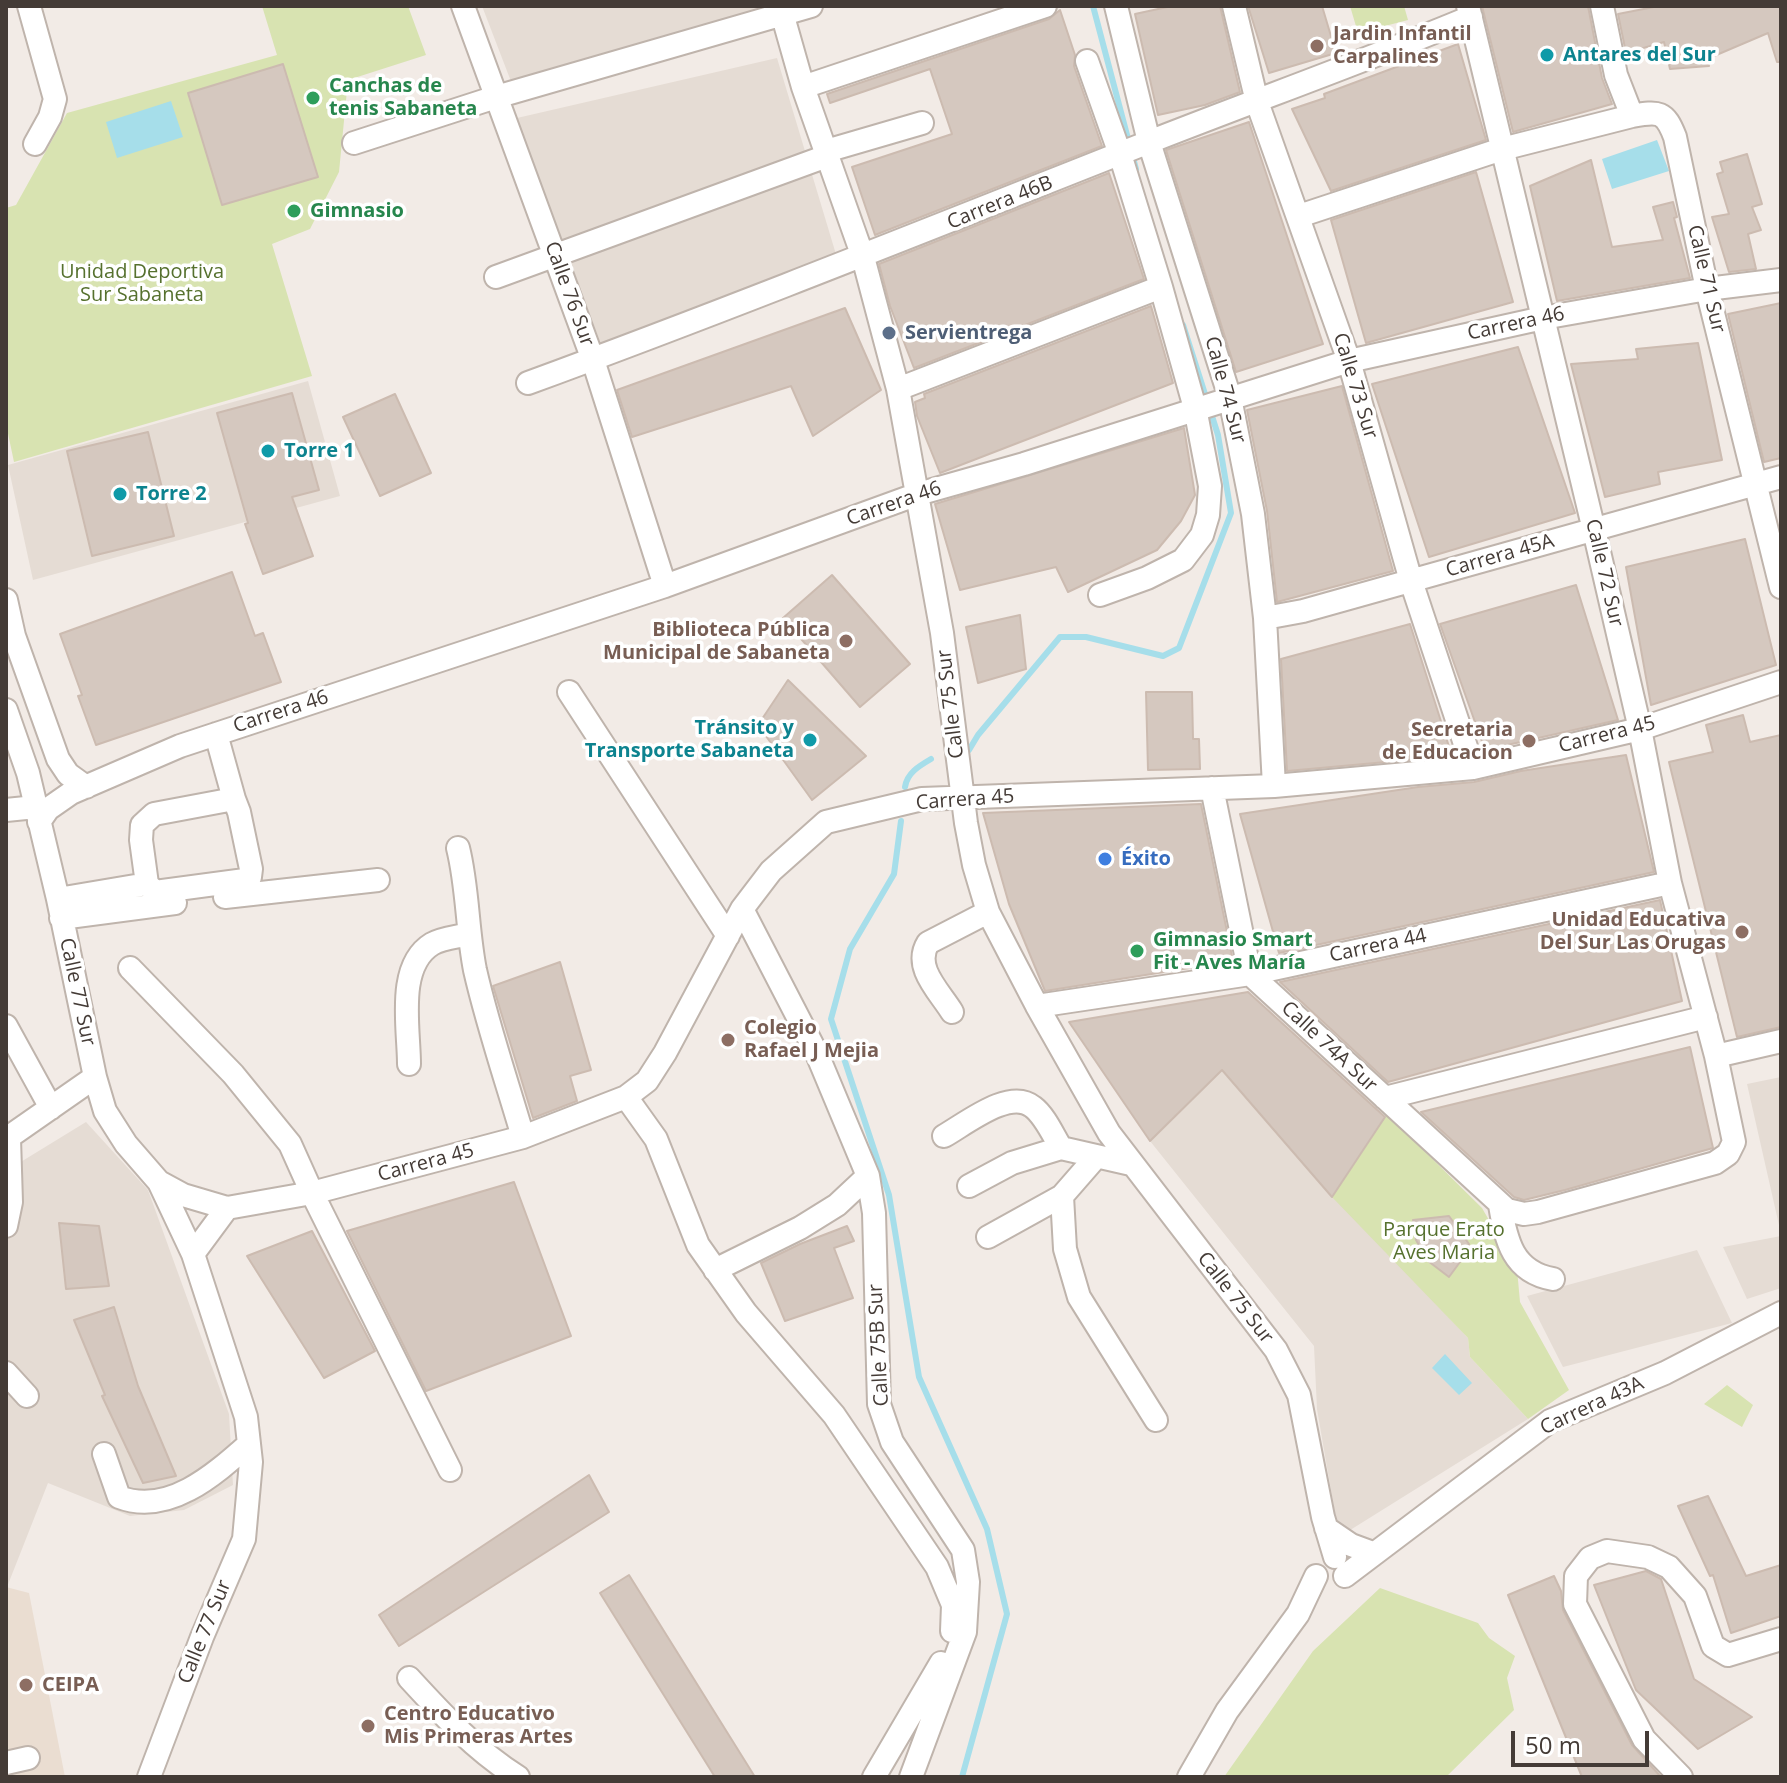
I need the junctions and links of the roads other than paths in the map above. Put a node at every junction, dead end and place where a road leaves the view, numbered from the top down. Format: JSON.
{"nodes":[{"id":1,"x":29,"y":6,"type":"edge"},
{"id":2,"x":463,"y":6,"type":"edge"},
{"id":3,"x":811,"y":6,"type":"edge"},
{"id":4,"x":1045,"y":6,"type":"edge"},
{"id":5,"x":1116,"y":6,"type":"edge"},
{"id":6,"x":1234,"y":6,"type":"edge"},
{"id":7,"x":1602,"y":6,"type":"edge"},
{"id":8,"x":781,"y":10,"type":"edge"},
{"id":9,"x":1470,"y":12,"type":"edge"},
{"id":10,"x":1087,"y":61,"type":"dead end"},
{"id":11,"x":803,"y":87,"type":"junction"},
{"id":12,"x":496,"y":97,"type":"junction"},
{"id":13,"x":1257,"y":102,"type":"junction"},
{"id":14,"x":1632,"y":116,"type":"junction"},
{"id":15,"x":922,"y":123,"type":"dead end"},
{"id":16,"x":354,"y":143,"type":"dead end"},
{"id":17,"x":35,"y":144,"type":"dead end"},
{"id":18,"x":1134,"y":148,"type":"junction"},
{"id":19,"x":1502,"y":149,"type":"junction"},
{"id":20,"x":826,"y":153,"type":"junction"},
{"id":21,"x":1299,"y":216,"type":"junction"},
{"id":22,"x":554,"y":254,"type":"junction"},
{"id":23,"x":863,"y":257,"type":"junction"},
{"id":24,"x":496,"y":277,"type":"dead end"},
{"id":25,"x":1781,"y":280,"type":"edge"},
{"id":26,"x":1161,"y":287,"type":"junction"},
{"id":27,"x":1707,"y":289,"type":"junction"},
{"id":28,"x":1543,"y":318,"type":"junction"},
{"id":29,"x":593,"y":360,"type":"junction"},
{"id":30,"x":1349,"y":361,"type":"junction"},
{"id":31,"x":528,"y":383,"type":"dead end"},
{"id":32,"x":898,"y":389,"type":"junction"},
{"id":33,"x":1212,"y":403,"type":"junction"},
{"id":34,"x":1781,"y":477,"type":"edge"},
{"id":35,"x":1756,"y":484,"type":"junction"},
{"id":36,"x":918,"y":494,"type":"junction"},
{"id":37,"x":1594,"y":530,"type":"junction"},
{"id":38,"x":1411,"y":581,"type":"junction"},
{"id":39,"x":665,"y":586,"type":"junction"},
{"id":40,"x":1781,"y":586,"type":"edge"},
{"id":41,"x":1100,"y":595,"type":"dead end"},
{"id":42,"x":6,"y":600,"type":"edge"},
{"id":43,"x":1265,"y":618,"type":"junction"},
{"id":44,"x":1781,"y":682,"type":"edge"},
{"id":45,"x":569,"y":692,"type":"dead end"},
{"id":46,"x":6,"y":710,"type":"edge"},
{"id":47,"x":1640,"y":729,"type":"junction"},
{"id":48,"x":216,"y":734,"type":"junction"},
{"id":49,"x":58,"y":759,"type":"junction"},
{"id":50,"x":1473,"y":768,"type":"junction"},
{"id":51,"x":28,"y":773,"type":"junction"},
{"id":52,"x":1274,"y":786,"type":"junction"},
{"id":53,"x":86,"y":787,"type":"junction"},
{"id":54,"x":1212,"y":788,"type":"junction"},
{"id":55,"x":234,"y":799,"type":"junction"},
{"id":56,"x":963,"y":799,"type":"junction"},
{"id":57,"x":6,"y":810,"type":"edge"},
{"id":58,"x":37,"y":814,"type":"junction"},
{"id":59,"x":458,"y":848,"type":"dead end"},
{"id":60,"x":378,"y":880,"type":"dead end"},
{"id":61,"x":1670,"y":883,"type":"junction"},
{"id":62,"x":147,"y":884,"type":"junction"},
{"id":63,"x":60,"y":909,"type":"junction"},
{"id":64,"x":742,"y":909,"type":"junction"},
{"id":65,"x":988,"y":912,"type":"junction"},
{"id":66,"x":469,"y":934,"type":"junction"},
{"id":67,"x":728,"y":936,"type":"junction"},
{"id":68,"x":130,"y":968,"type":"dead end"},
{"id":69,"x":1250,"y":974,"type":"junction"},
{"id":70,"x":1037,"y":1006,"type":"junction"},
{"id":71,"x":952,"y":1012,"type":"dead end"},
{"id":72,"x":1706,"y":1017,"type":"junction"},
{"id":73,"x":6,"y":1026,"type":"edge"},
{"id":74,"x":1781,"y":1041,"type":"edge"},
{"id":75,"x":1716,"y":1056,"type":"junction"},
{"id":76,"x":409,"y":1064,"type":"dead end"},
{"id":77,"x":95,"y":1077,"type":"junction"},
{"id":78,"x":626,"y":1097,"type":"junction"},
{"id":79,"x":1385,"y":1098,"type":"junction"},
{"id":80,"x":51,"y":1108,"type":"junction"},
{"id":81,"x":944,"y":1136,"type":"dead end"},
{"id":82,"x":523,"y":1137,"type":"junction"},
{"id":83,"x":7,"y":1138,"type":"edge"},
{"id":84,"x":1061,"y":1148,"type":"junction"},
{"id":85,"x":1096,"y":1157,"type":"junction"},
{"id":86,"x":1131,"y":1164,"type":"junction"},
{"id":87,"x":868,"y":1176,"type":"junction"},
{"id":88,"x":159,"y":1182,"type":"junction"},
{"id":89,"x":969,"y":1186,"type":"dead end"},
{"id":90,"x":312,"y":1193,"type":"junction"},
{"id":91,"x":1062,"y":1196,"type":"junction"},
{"id":92,"x":227,"y":1208,"type":"junction"},
{"id":93,"x":1507,"y":1209,"type":"junction"},
{"id":94,"x":6,"y":1226,"type":"edge"},
{"id":95,"x":988,"y":1237,"type":"dead end"},
{"id":96,"x":193,"y":1254,"type":"junction"},
{"id":97,"x":715,"y":1270,"type":"junction"},
{"id":98,"x":1553,"y":1279,"type":"dead end"},
{"id":99,"x":1781,"y":1313,"type":"edge"},
{"id":100,"x":6,"y":1373,"type":"edge"},
{"id":101,"x":27,"y":1396,"type":"dead end"},
{"id":102,"x":1156,"y":1420,"type":"dead end"},
{"id":103,"x":249,"y":1444,"type":"junction"},
{"id":104,"x":104,"y":1454,"type":"dead end"},
{"id":105,"x":450,"y":1470,"type":"dead end"},
{"id":106,"x":1324,"y":1522,"type":"junction"},
{"id":107,"x":1374,"y":1551,"type":"junction"},
{"id":108,"x":1331,"y":1570,"type":"junction"},
{"id":109,"x":1781,"y":1639,"type":"edge"},
{"id":110,"x":409,"y":1678,"type":"dead end"},
{"id":111,"x":28,"y":1758,"type":"dead end"},
{"id":112,"x":6,"y":1763,"type":"edge"},
{"id":113,"x":149,"y":1777,"type":"edge"},
{"id":114,"x":518,"y":1777,"type":"edge"},
{"id":115,"x":874,"y":1777,"type":"edge"},
{"id":116,"x":911,"y":1777,"type":"edge"},
{"id":117,"x":1189,"y":1777,"type":"edge"},
{"id":118,"x":1681,"y":1777,"type":"edge"}],
"edges":[{"from":1,"to":17,"type":"street"},
{"from":2,"to":12,"type":"street","name":"Calle 76 Sur"},
{"from":3,"to":8,"type":"street"},
{"from":4,"to":11,"type":"street"},
{"from":5,"to":18,"type":"street","name":"Calle 74 Sur"},
{"from":6,"to":13,"type":"street","name":"Calle 73 Sur"},
{"from":7,"to":14,"type":"street"},
{"from":8,"to":11,"type":"street","name":"Calle 75 Sur"},
{"from":8,"to":12,"type":"street"},
{"from":9,"to":13,"type":"street","name":"Carrera 46B"},
{"from":9,"to":19,"type":"street","name":"Calle 72 Sur"},
{"from":10,"to":18,"type":"street","name":"Calle 74 Sur"},
{"from":11,"to":20,"type":"street","name":"Calle 75 Sur"},
{"from":12,"to":16,"type":"street"},
{"from":12,"to":22,"type":"street","name":"Calle 76 Sur"},
{"from":13,"to":18,"type":"street","name":"Carrera 46B"},
{"from":13,"to":21,"type":"street","name":"Calle 73 Sur"},
{"from":14,"to":19,"type":"street"},
{"from":14,"to":27,"type":"street","name":"Calle 71 Sur"},
{"from":15,"to":20,"type":"street"},
{"from":18,"to":23,"type":"street","name":"Carrera 46B"},
{"from":18,"to":26,"type":"street","name":"Calle 74 Sur"},
{"from":18,"to":33,"type":"street","name":"Calle 74 Sur"},
{"from":19,"to":21,"type":"street"},
{"from":19,"to":28,"type":"street","name":"Calle 72 Sur"},
{"from":20,"to":22,"type":"street"},
{"from":20,"to":23,"type":"street","name":"Calle 75 Sur"},
{"from":21,"to":30,"type":"street","name":"Calle 73 Sur"},
{"from":22,"to":24,"type":"street"},
{"from":22,"to":29,"type":"street","name":"Calle 76 Sur"},
{"from":23,"to":29,"type":"street","name":"Carrera 46B"},
{"from":23,"to":32,"type":"street","name":"Calle 75 Sur"},
{"from":25,"to":27,"type":"street","name":"Carrera 46"},
{"from":26,"to":32,"type":"street"},
{"from":26,"to":33,"type":"street","name":"Calle 74 Sur"},
{"from":27,"to":28,"type":"street","name":"Carrera 46"},
{"from":27,"to":35,"type":"street","name":"Calle 71 Sur"},
{"from":28,"to":30,"type":"street","name":"Carrera 46"},
{"from":28,"to":37,"type":"street","name":"Calle 72 Sur"},
{"from":29,"to":31,"type":"street","name":"Carrera 46B"},
{"from":29,"to":39,"type":"street","name":"Calle 76 Sur"},
{"from":30,"to":33,"type":"street","name":"Carrera 46"},
{"from":30,"to":38,"type":"street","name":"Calle 73 Sur"},
{"from":32,"to":36,"type":"street","name":"Calle 75 Sur"},
{"from":33,"to":36,"type":"street","name":"Carrera 46"},
{"from":33,"to":41,"type":"street","name":"Calle 74 Sur"},
{"from":33,"to":43,"type":"street","name":"Calle 74 Sur"},
{"from":34,"to":35,"type":"street","name":"Carrera 45A"},
{"from":35,"to":37,"type":"street","name":"Carrera 45A"},
{"from":35,"to":40,"type":"street","name":"Calle 71 Sur"},
{"from":36,"to":39,"type":"street","name":"Carrera 46"},
{"from":36,"to":56,"type":"street","name":"Calle 75 Sur"},
{"from":37,"to":38,"type":"street","name":"Carrera 45A"},
{"from":37,"to":47,"type":"street","name":"Calle 72 Sur"},
{"from":38,"to":43,"type":"street","name":"Carrera 45A"},
{"from":38,"to":50,"type":"street","name":"Calle 73 Sur"},
{"from":39,"to":48,"type":"street","name":"Carrera 46"},
{"from":42,"to":49,"type":"street"},
{"from":43,"to":52,"type":"street","name":"Calle 74 Sur"},
{"from":44,"to":47,"type":"street","name":"Carrera 45"},
{"from":45,"to":67,"type":"street"},
{"from":46,"to":51,"type":"street","name":"Calle 77 Sur"},
{"from":47,"to":50,"type":"street","name":"Carrera 45"},
{"from":47,"to":61,"type":"street","name":"Calle 72 Sur"},
{"from":48,"to":53,"type":"street","name":"Carrera 46"},
{"from":48,"to":55,"type":"street"},
{"from":49,"to":51,"type":"street"},
{"from":49,"to":53,"type":"street"},
{"from":50,"to":52,"type":"street","name":"Carrera 45"},
{"from":51,"to":58,"type":"street","name":"Calle 77 Sur"},
{"from":52,"to":54,"type":"street","name":"Carrera 45"},
{"from":53,"to":58,"type":"street","name":"Carrera 46"},
{"from":54,"to":56,"type":"street","name":"Carrera 45"},
{"from":54,"to":69,"type":"street"},
{"from":55,"to":62,"type":"street"},
{"from":55,"to":62,"type":"street"},
{"from":56,"to":64,"type":"street","name":"Carrera 45"},
{"from":56,"to":65,"type":"street","name":"Calle 75 Sur"},
{"from":57,"to":58,"type":"street"},
{"from":58,"to":63,"type":"street","name":"Calle 77 Sur"},
{"from":59,"to":66,"type":"street"},
{"from":60,"to":63,"type":"street"},
{"from":61,"to":69,"type":"street","name":"Carrera 44"},
{"from":61,"to":72,"type":"street","name":"Calle 72 Sur"},
{"from":62,"to":63,"type":"street"},
{"from":63,"to":77,"type":"street","name":"Calle 77 Sur"},
{"from":64,"to":67,"type":"street","name":"Carrera 45"},
{"from":64,"to":87,"type":"street","name":"Calle 75B Sur"},
{"from":65,"to":70,"type":"street","name":"Calle 75 Sur"},
{"from":65,"to":71,"type":"street"},
{"from":66,"to":76,"type":"street"},
{"from":66,"to":82,"type":"street"},
{"from":67,"to":78,"type":"street","name":"Carrera 45"},
{"from":68,"to":90,"type":"street"},
{"from":69,"to":70,"type":"street","name":"Carrera 44"},
{"from":69,"to":79,"type":"street","name":"Calle 74A Sur"},
{"from":70,"to":86,"type":"street","name":"Calle 75 Sur"},
{"from":72,"to":75,"type":"street","name":"Calle 72 Sur"},
{"from":72,"to":79,"type":"street"},
{"from":73,"to":80,"type":"street"},
{"from":74,"to":75,"type":"street"},
{"from":75,"to":93,"type":"street","name":"Calle 72 Sur"},
{"from":77,"to":80,"type":"street"},
{"from":77,"to":88,"type":"street","name":"Calle 77 Sur"},
{"from":78,"to":82,"type":"street","name":"Carrera 45"},
{"from":78,"to":97,"type":"street"},
{"from":79,"to":93,"type":"street","name":"Calle 74A Sur"},
{"from":80,"to":83,"type":"street"},
{"from":81,"to":84,"type":"street"},
{"from":82,"to":90,"type":"street","name":"Carrera 45"},
{"from":83,"to":94,"type":"street"},
{"from":84,"to":85,"type":"street"},
{"from":84,"to":89,"type":"street"},
{"from":85,"to":86,"type":"street"},
{"from":85,"to":91,"type":"street"},
{"from":86,"to":106,"type":"street","name":"Calle 75 Sur"},
{"from":87,"to":97,"type":"street"},
{"from":87,"to":116,"type":"street","name":"Calle 75B Sur"},
{"from":88,"to":92,"type":"street","name":"Carrera 45"},
{"from":88,"to":96,"type":"street","name":"Calle 77 Sur"},
{"from":90,"to":92,"type":"street","name":"Carrera 45"},
{"from":90,"to":105,"type":"street"},
{"from":91,"to":95,"type":"street"},
{"from":91,"to":102,"type":"street"},
{"from":92,"to":96,"type":"street"},
{"from":93,"to":98,"type":"street"},
{"from":96,"to":103,"type":"street","name":"Calle 77 Sur"},
{"from":97,"to":115,"type":"street"},
{"from":99,"to":107,"type":"street","name":"Carrera 43A"},
{"from":100,"to":101,"type":"street"},
{"from":103,"to":104,"type":"street"},
{"from":103,"to":113,"type":"street","name":"Calle 77 Sur"},
{"from":106,"to":107,"type":"street"},
{"from":106,"to":108,"type":"street","name":"Calle 75 Sur"},
{"from":107,"to":108,"type":"street","name":"Carrera 43A"},
{"from":108,"to":117,"type":"street"},
{"from":109,"to":118,"type":"street"},
{"from":110,"to":114,"type":"street"},
{"from":111,"to":112,"type":"street"}]}
